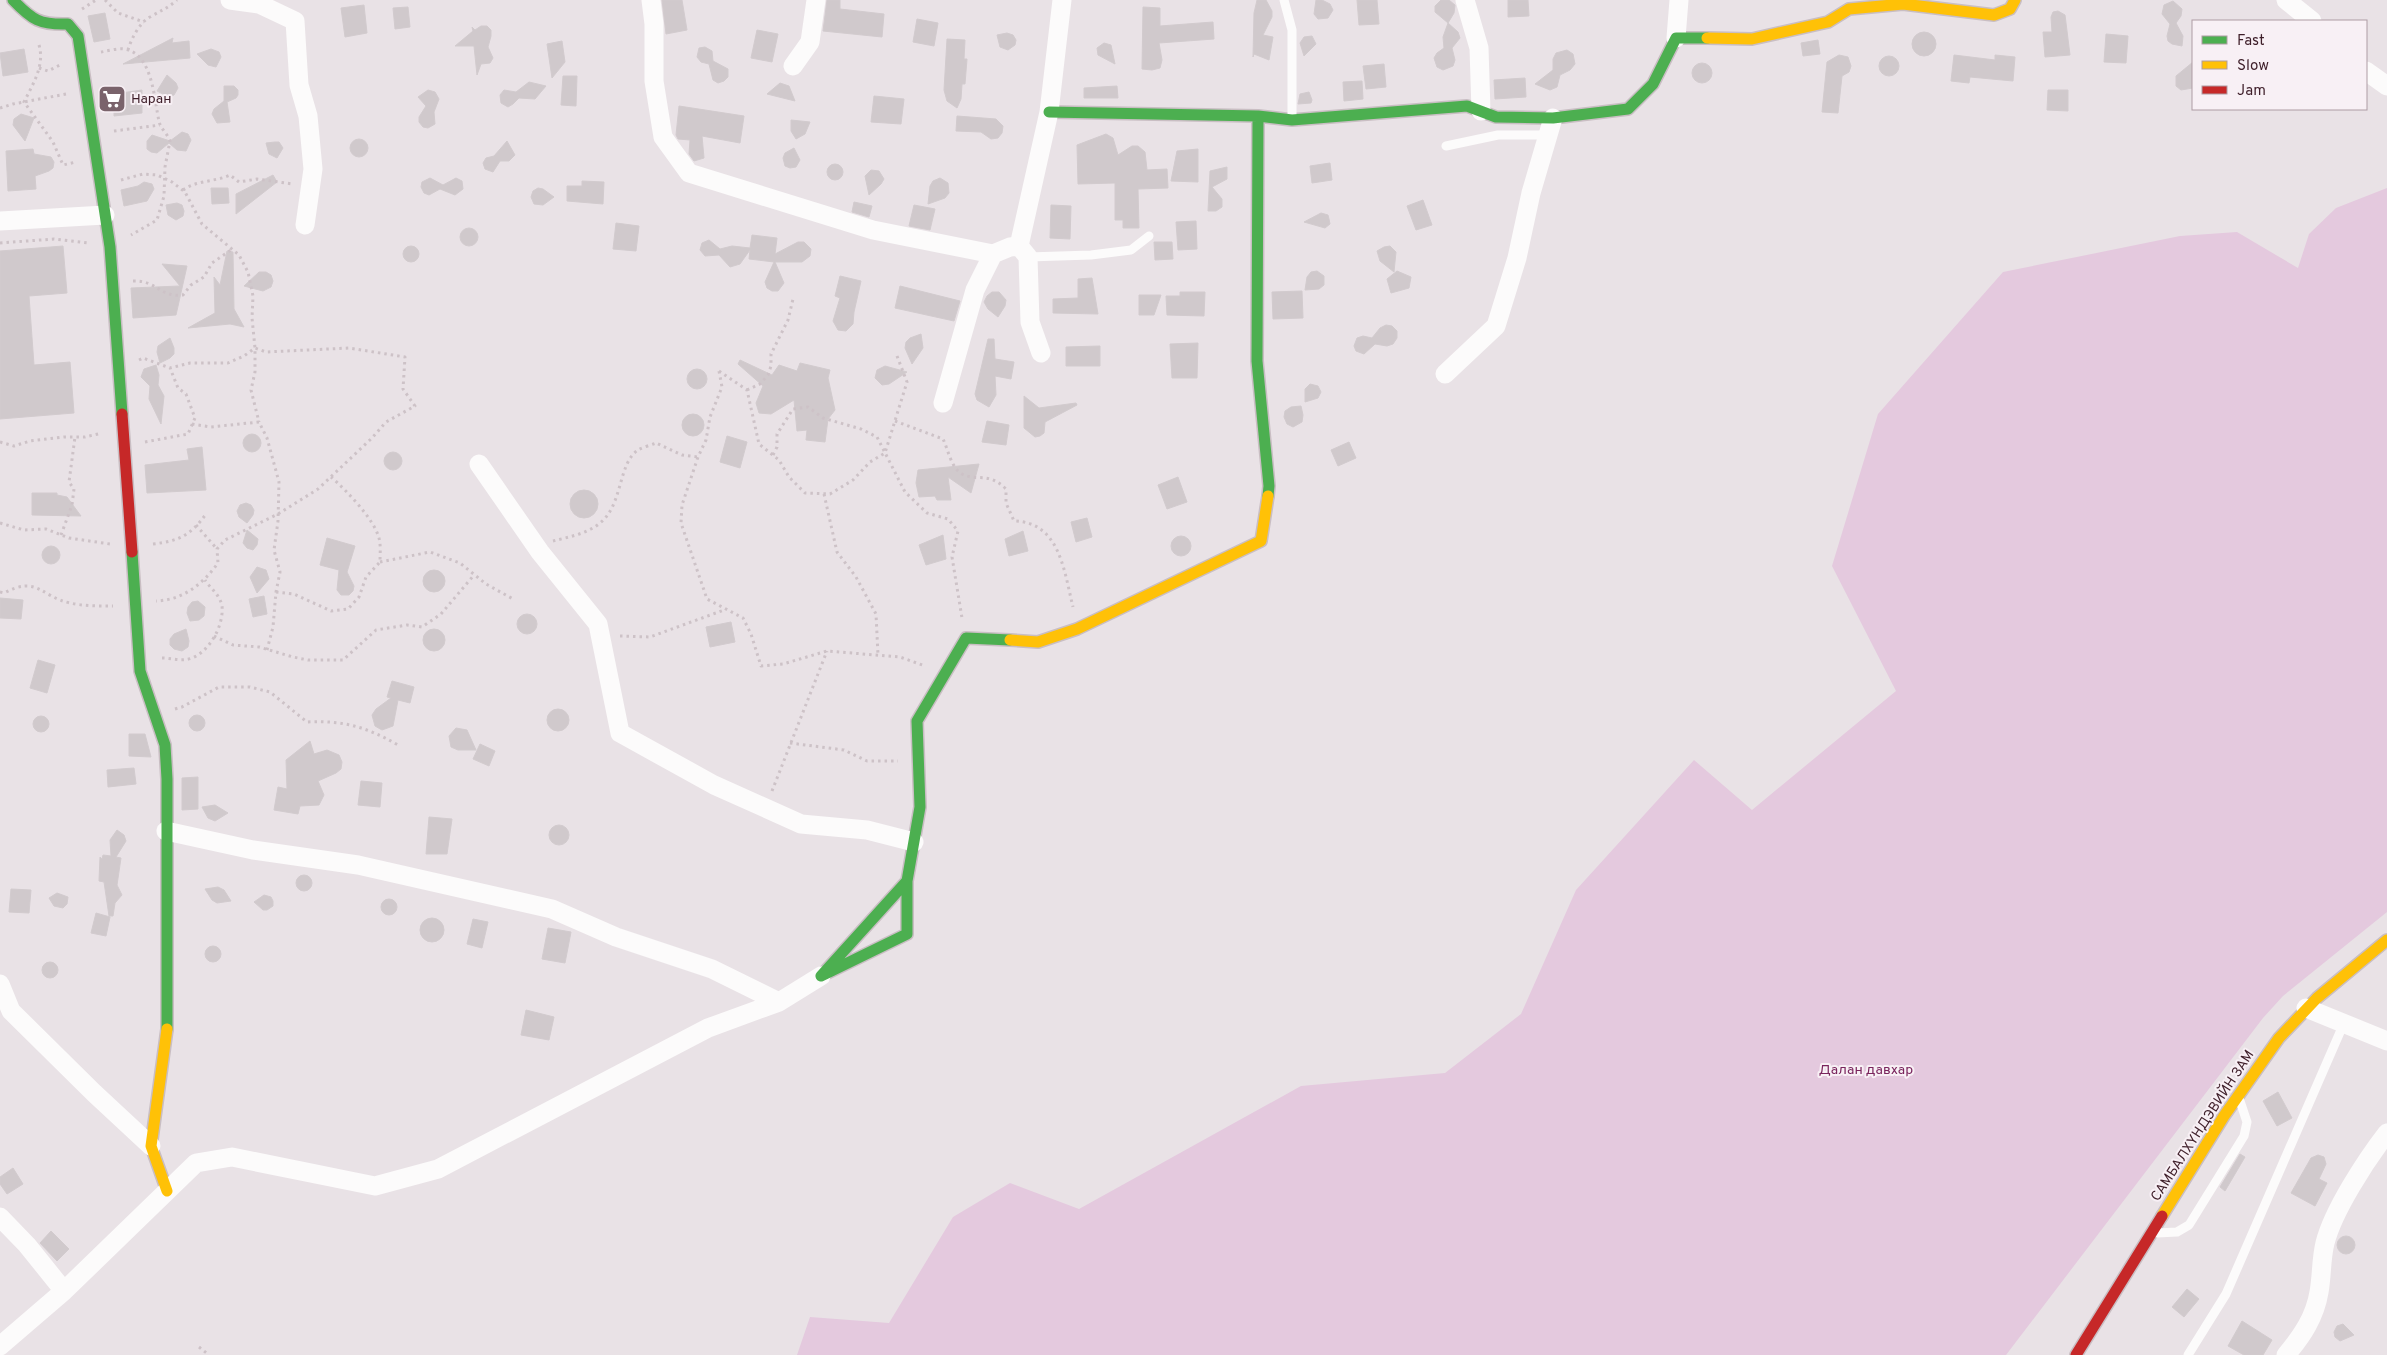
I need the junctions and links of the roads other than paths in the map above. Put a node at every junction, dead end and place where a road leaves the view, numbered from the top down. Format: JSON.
{"nodes":[{"id":1,"x":13,"y":0,"type":"edge"},
{"id":2,"x":230,"y":0,"type":"edge"},
{"id":3,"x":651,"y":0,"type":"edge"},
{"id":4,"x":816,"y":0,"type":"edge"},
{"id":5,"x":1062,"y":0,"type":"edge"},
{"id":6,"x":1284,"y":0,"type":"edge"},
{"id":7,"x":1465,"y":0,"type":"edge"},
{"id":8,"x":1679,"y":0,"type":"edge"},
{"id":9,"x":2015,"y":0,"type":"edge"},
{"id":10,"x":2286,"y":0,"type":"edge"},
{"id":11,"x":1850,"y":4,"type":"edge"},
{"id":12,"x":2311,"y":20,"type":"edge"},
{"id":13,"x":1676,"y":38,"type":"junction"},
{"id":14,"x":793,"y":66,"type":"dead end"},
{"id":15,"x":2367,"y":72,"type":"edge"},
{"id":16,"x":2387,"y":86,"type":"edge"},
{"id":17,"x":1481,"y":111,"type":"junction"},
{"id":18,"x":1049,"y":112,"type":"junction"},
{"id":19,"x":1258,"y":116,"type":"junction"},
{"id":20,"x":1292,"y":120,"type":"junction"},
{"id":21,"x":1550,"y":126,"type":"junction"},
{"id":22,"x":1446,"y":146,"type":"dead end"},
{"id":23,"x":105,"y":215,"type":"junction"},
{"id":24,"x":0,"y":221,"type":"edge"},
{"id":25,"x":305,"y":225,"type":"dead end"},
{"id":26,"x":1149,"y":236,"type":"dead end"},
{"id":27,"x":1024,"y":251,"type":"junction"},
{"id":28,"x":993,"y":254,"type":"junction"},
{"id":29,"x":1042,"y":353,"type":"dead end"},
{"id":30,"x":1445,"y":374,"type":"dead end"},
{"id":31,"x":943,"y":403,"type":"dead end"},
{"id":32,"x":479,"y":464,"type":"dead end"},
{"id":33,"x":166,"y":831,"type":"junction"},
{"id":34,"x":914,"y":842,"type":"junction"},
{"id":35,"x":907,"y":881,"type":"junction"},
{"id":36,"x":2387,"y":940,"type":"edge"},
{"id":37,"x":821,"y":976,"type":"junction"},
{"id":38,"x":0,"y":984,"type":"edge"},
{"id":39,"x":779,"y":1002,"type":"junction"},
{"id":40,"x":2306,"y":1008,"type":"junction"},
{"id":41,"x":2344,"y":1023,"type":"junction"},
{"id":42,"x":2387,"y":1041,"type":"edge"},
{"id":43,"x":2238,"y":1094,"type":"junction"},
{"id":44,"x":2387,"y":1134,"type":"edge"},
{"id":45,"x":151,"y":1146,"type":"junction"},
{"id":46,"x":166,"y":1191,"type":"junction"},
{"id":47,"x":0,"y":1217,"type":"edge"},
{"id":48,"x":2152,"y":1233,"type":"junction"},
{"id":49,"x":64,"y":1290,"type":"junction"},
{"id":50,"x":0,"y":1346,"type":"edge"},
{"id":51,"x":2076,"y":1355,"type":"edge"},
{"id":52,"x":2188,"y":1355,"type":"edge"},
{"id":53,"x":2286,"y":1355,"type":"edge"}],
"edges":[{"from":1,"to":23,"type":"street"},
{"from":2,"to":25,"type":"street"},
{"from":3,"to":28,"type":"street"},
{"from":4,"to":14,"type":"street"},
{"from":5,"to":18,"type":"street"},
{"from":6,"to":20,"type":"lane"},
{"from":7,"to":17,"type":"street"},
{"from":8,"to":13,"type":"street"},
{"from":9,"to":11,"type":"street"},
{"from":10,"to":12,"type":"street"},
{"from":11,"to":13,"type":"street"},
{"from":13,"to":21,"type":"street"},
{"from":15,"to":16,"type":"street"},
{"from":17,"to":20,"type":"street"},
{"from":17,"to":21,"type":"street"},
{"from":18,"to":19,"type":"street"},
{"from":18,"to":27,"type":"street"},
{"from":19,"to":20,"type":"street"},
{"from":19,"to":34,"type":"street"},
{"from":21,"to":22,"type":"lane"},
{"from":21,"to":30,"type":"street"},
{"from":23,"to":24,"type":"street"},
{"from":23,"to":33,"type":"street"},
{"from":26,"to":27,"type":"lane"},
{"from":27,"to":28,"type":"street"},
{"from":27,"to":29,"type":"street"},
{"from":28,"to":31,"type":"street"},
{"from":32,"to":34,"type":"street"},
{"from":33,"to":39,"type":"street"},
{"from":33,"to":45,"type":"street"},
{"from":34,"to":35,"type":"street"},
{"from":35,"to":37,"type":"street"},
{"from":35,"to":37,"type":"street"},
{"from":36,"to":40,"type":"street","name":"САМБАЛХҮНДЭВИЙН ЗАМ"},
{"from":37,"to":39,"type":"street"},
{"from":38,"to":45,"type":"street"},
{"from":39,"to":46,"type":"street"},
{"from":40,"to":41,"type":"street"},
{"from":40,"to":43,"type":"street","name":"САМБАЛХҮНДЭВИЙН ЗАМ"},
{"from":41,"to":42,"type":"street"},
{"from":41,"to":52,"type":"lane"},
{"from":43,"to":48,"type":"street","name":"САМБАЛХҮНДЭВИЙН ЗАМ"},
{"from":43,"to":48,"type":"lane"},
{"from":44,"to":53,"type":"street"},
{"from":45,"to":46,"type":"street"},
{"from":46,"to":49,"type":"street"},
{"from":47,"to":49,"type":"street"},
{"from":48,"to":51,"type":"street","name":"САМБАЛХҮНДЭВИЙН ЗАМ"},
{"from":49,"to":50,"type":"street"}]}
